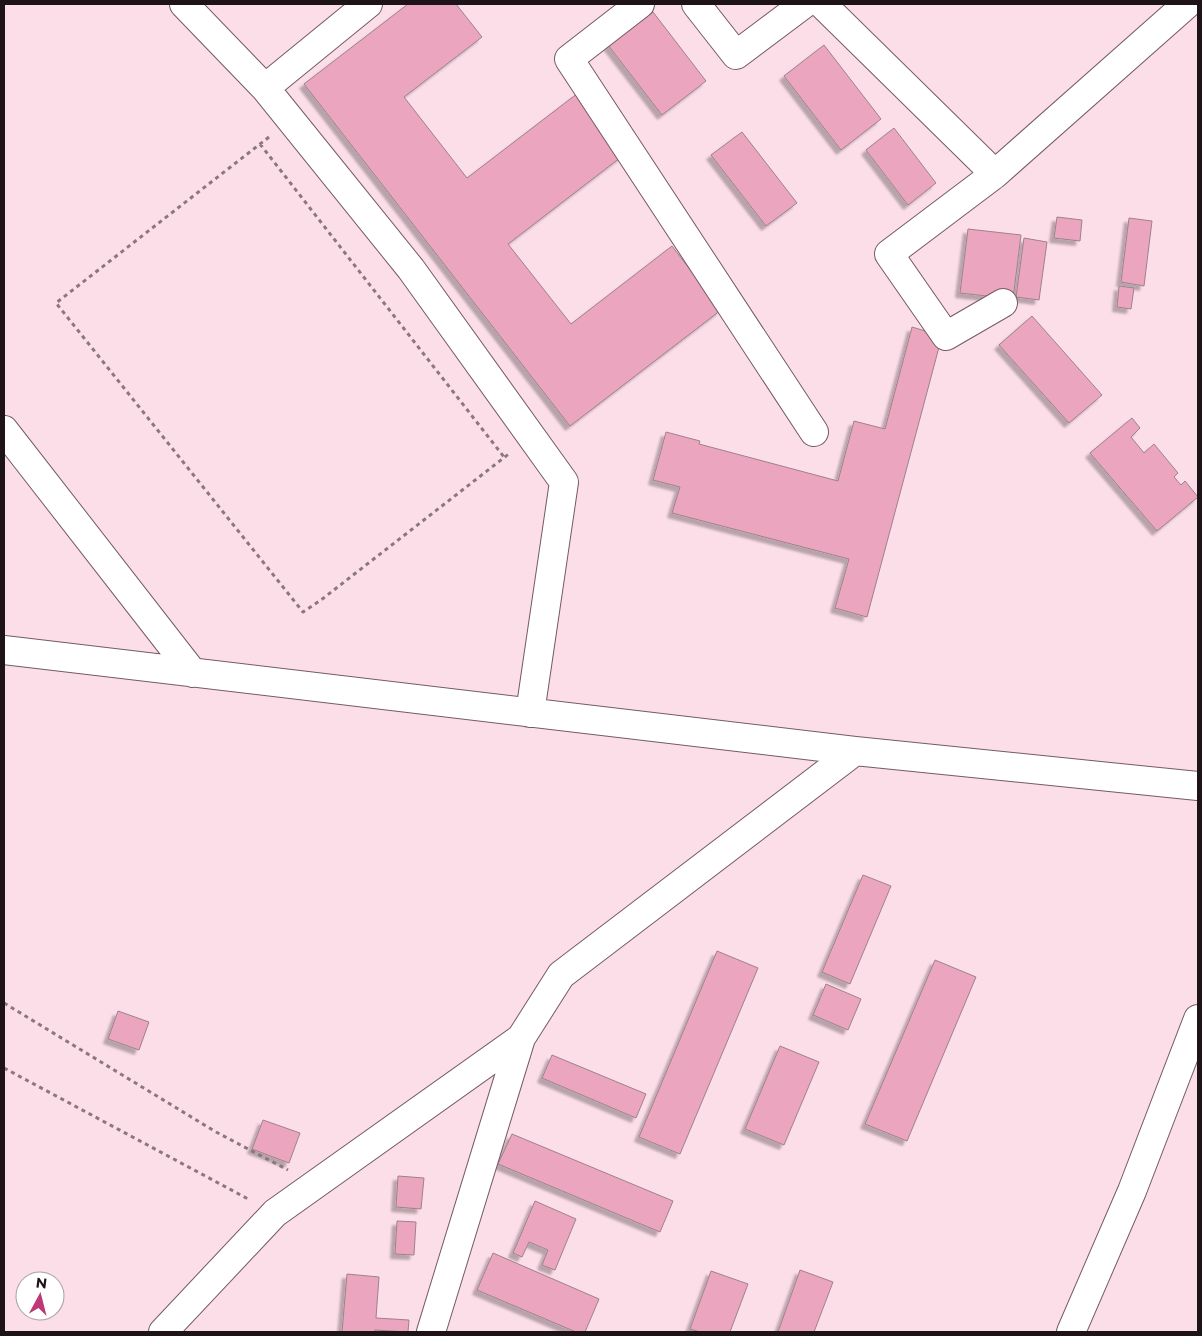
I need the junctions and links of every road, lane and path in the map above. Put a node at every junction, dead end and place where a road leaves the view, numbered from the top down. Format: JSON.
{"nodes":[{"id":1,"x":184,"y":4,"type":"edge"},
{"id":2,"x":368,"y":4,"type":"edge"},
{"id":3,"x":640,"y":4,"type":"edge"},
{"id":4,"x":696,"y":4,"type":"edge"},
{"id":5,"x":804,"y":4,"type":"edge"},
{"id":6,"x":822,"y":4,"type":"edge"},
{"id":7,"x":1187,"y":4,"type":"edge"},
{"id":8,"x":265,"y":88,"type":"junction"},
{"id":9,"x":291,"y":120,"type":"junction"},
{"id":10,"x":260,"y":144,"type":"junction"},
{"id":11,"x":995,"y":174,"type":"junction"},
{"id":12,"x":1003,"y":303,"type":"dead end"},
{"id":13,"x":4,"y":430,"type":"edge"},
{"id":14,"x":814,"y":432,"type":"dead end"},
{"id":15,"x":531,"y":436,"type":"junction"},
{"id":16,"x":504,"y":457,"type":"junction"},
{"id":17,"x":4,"y":650,"type":"edge"},
{"id":18,"x":193,"y":673,"type":"junction"},
{"id":19,"x":530,"y":713,"type":"junction"},
{"id":20,"x":855,"y":751,"type":"junction"},
{"id":21,"x":1198,"y":786,"type":"edge"},
{"id":22,"x":4,"y":1003,"type":"edge"},
{"id":23,"x":1198,"y":1019,"type":"edge"},
{"id":24,"x":521,"y":1038,"type":"junction"},
{"id":25,"x":4,"y":1068,"type":"edge"},
{"id":26,"x":316,"y":1184,"type":"junction"},
{"id":27,"x":275,"y":1213,"type":"junction"},
{"id":28,"x":164,"y":1332,"type":"edge"},
{"id":29,"x":431,"y":1332,"type":"edge"},
{"id":30,"x":1071,"y":1332,"type":"edge"}],
"edges":[{"from":1,"to":8,"type":"street"},
{"from":2,"to":8,"type":"street"},
{"from":3,"to":14,"type":"street"},
{"from":4,"to":5,"type":"street"},
{"from":6,"to":11,"type":"street"},
{"from":7,"to":11,"type":"street"},
{"from":8,"to":9,"type":"street"},
{"from":9,"to":10,"type":"path"},
{"from":9,"to":15,"type":"street"},
{"from":10,"to":16,"type":"path"},
{"from":10,"to":16,"type":"path"},
{"from":11,"to":12,"type":"street"},
{"from":13,"to":18,"type":"street"},
{"from":15,"to":16,"type":"path"},
{"from":15,"to":19,"type":"street"},
{"from":17,"to":18,"type":"street"},
{"from":18,"to":19,"type":"street"},
{"from":19,"to":20,"type":"street"},
{"from":20,"to":21,"type":"street"},
{"from":20,"to":24,"type":"street"},
{"from":22,"to":26,"type":"path"},
{"from":23,"to":30,"type":"street"},
{"from":24,"to":26,"type":"street"},
{"from":24,"to":29,"type":"street"},
{"from":25,"to":27,"type":"path"},
{"from":26,"to":27,"type":"street"},
{"from":27,"to":28,"type":"street"}]}
